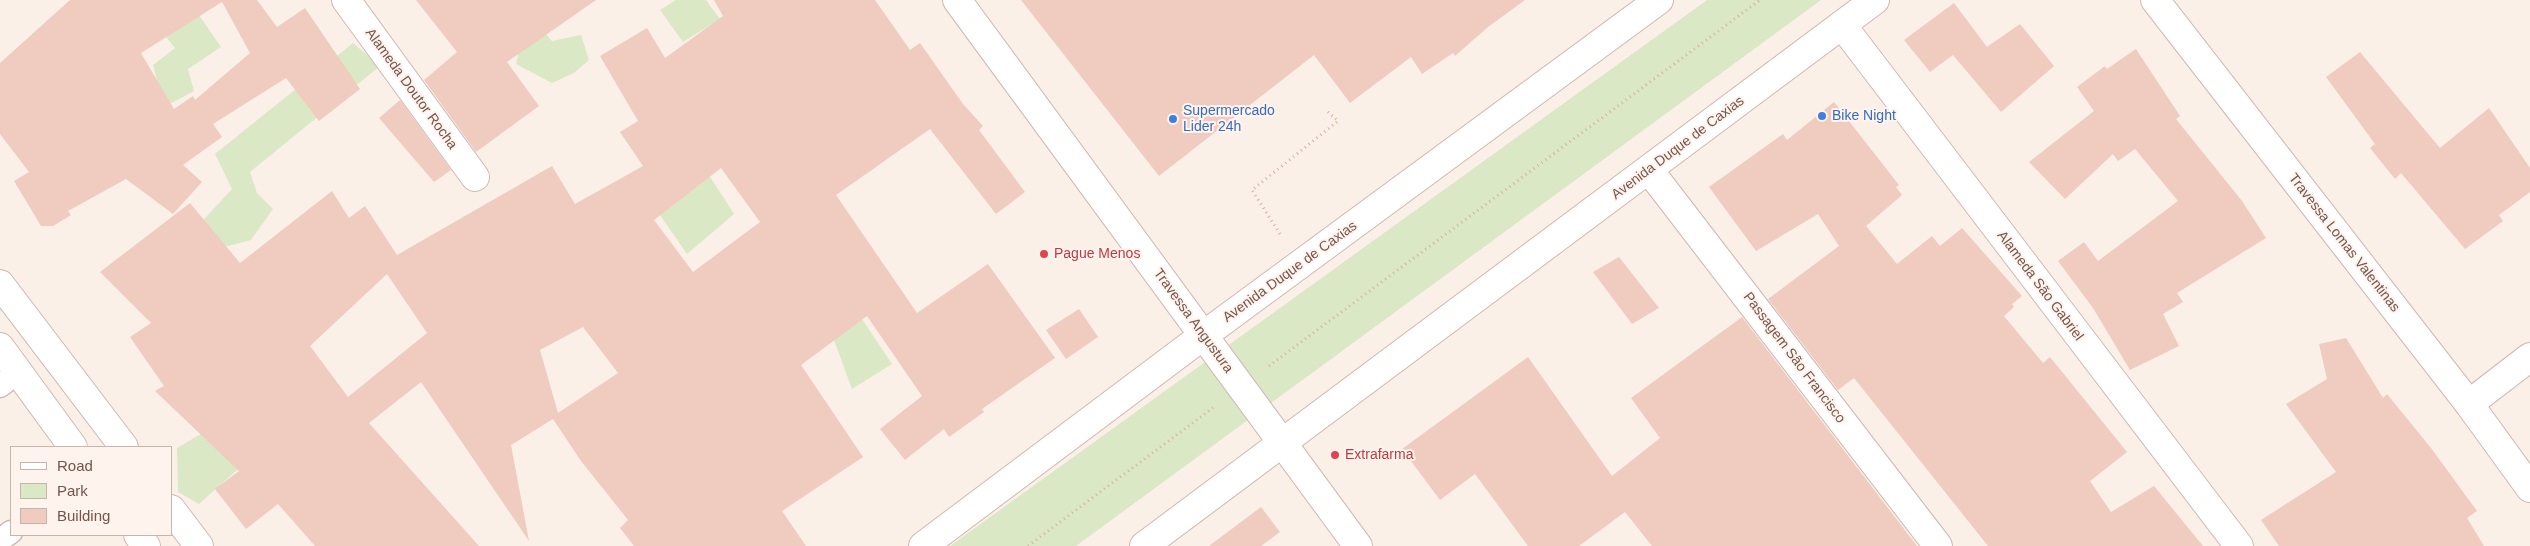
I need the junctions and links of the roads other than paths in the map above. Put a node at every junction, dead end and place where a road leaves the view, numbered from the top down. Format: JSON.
{"nodes":[{"id":1,"x":346,"y":0,"type":"edge"},
{"id":2,"x":957,"y":0,"type":"edge"},
{"id":3,"x":1659,"y":0,"type":"edge"},
{"id":4,"x":1876,"y":0,"type":"edge"},
{"id":5,"x":2155,"y":0,"type":"edge"},
{"id":6,"x":1842,"y":25,"type":"junction"},
{"id":7,"x":1649,"y":170,"type":"junction"},
{"id":8,"x":475,"y":177,"type":"dead end"},
{"id":9,"x":0,"y":284,"type":"edge"},
{"id":10,"x":1204,"y":335,"type":"junction"},
{"id":11,"x":0,"y":347,"type":"edge"},
{"id":12,"x":2530,"y":357,"type":"edge"},
{"id":13,"x":9,"y":379,"type":"edge"},
{"id":14,"x":2469,"y":404,"type":"junction"},
{"id":15,"x":1282,"y":442,"type":"junction"},
{"id":16,"x":73,"y":446,"type":"edge"},
{"id":17,"x":123,"y":446,"type":"edge"},
{"id":18,"x":2530,"y":488,"type":"edge"},
{"id":19,"x":172,"y":510,"type":"edge"},
{"id":20,"x":944,"y":537,"type":"edge"},
{"id":21,"x":199,"y":546,"type":"edge"},
{"id":22,"x":923,"y":546,"type":"edge"},
{"id":23,"x":1144,"y":546,"type":"edge"},
{"id":24,"x":1358,"y":546,"type":"edge"},
{"id":25,"x":1938,"y":546,"type":"edge"},
{"id":26,"x":2239,"y":546,"type":"edge"}],
"edges":[{"from":1,"to":8,"type":"street","name":"Alameda Doutor Rocha"},
{"from":2,"to":10,"type":"street","name":"Travessa Angustura"},
{"from":3,"to":10,"type":"street","name":"Avenida Duque de Caxias"},
{"from":4,"to":6,"type":"street","name":"Avenida Duque de Caxias"},
{"from":5,"to":14,"type":"street","name":"Travessa Lomas Valentinas"},
{"from":6,"to":7,"type":"street","name":"Avenida Duque de Caxias"},
{"from":6,"to":26,"type":"street","name":"Alameda São Gabriel"},
{"from":7,"to":15,"type":"street","name":"Avenida Duque de Caxias"},
{"from":7,"to":25,"type":"street","name":"Passagem São Francisco"},
{"from":9,"to":17,"type":"street"},
{"from":10,"to":15,"type":"street","name":"Travessa Angustura"},
{"from":10,"to":20,"type":"street","name":"Avenida Duque de Caxias"},
{"from":11,"to":13,"type":"street"},
{"from":12,"to":14,"type":"street"},
{"from":13,"to":16,"type":"street"},
{"from":14,"to":18,"type":"street","name":"Travessa Lomas Valentinas"},
{"from":15,"to":23,"type":"street","name":"Avenida Duque de Caxias"},
{"from":15,"to":24,"type":"street","name":"Travessa Angustura"},
{"from":19,"to":21,"type":"street"},
{"from":20,"to":22,"type":"street","name":"Avenida Duque de Caxias"}]}
